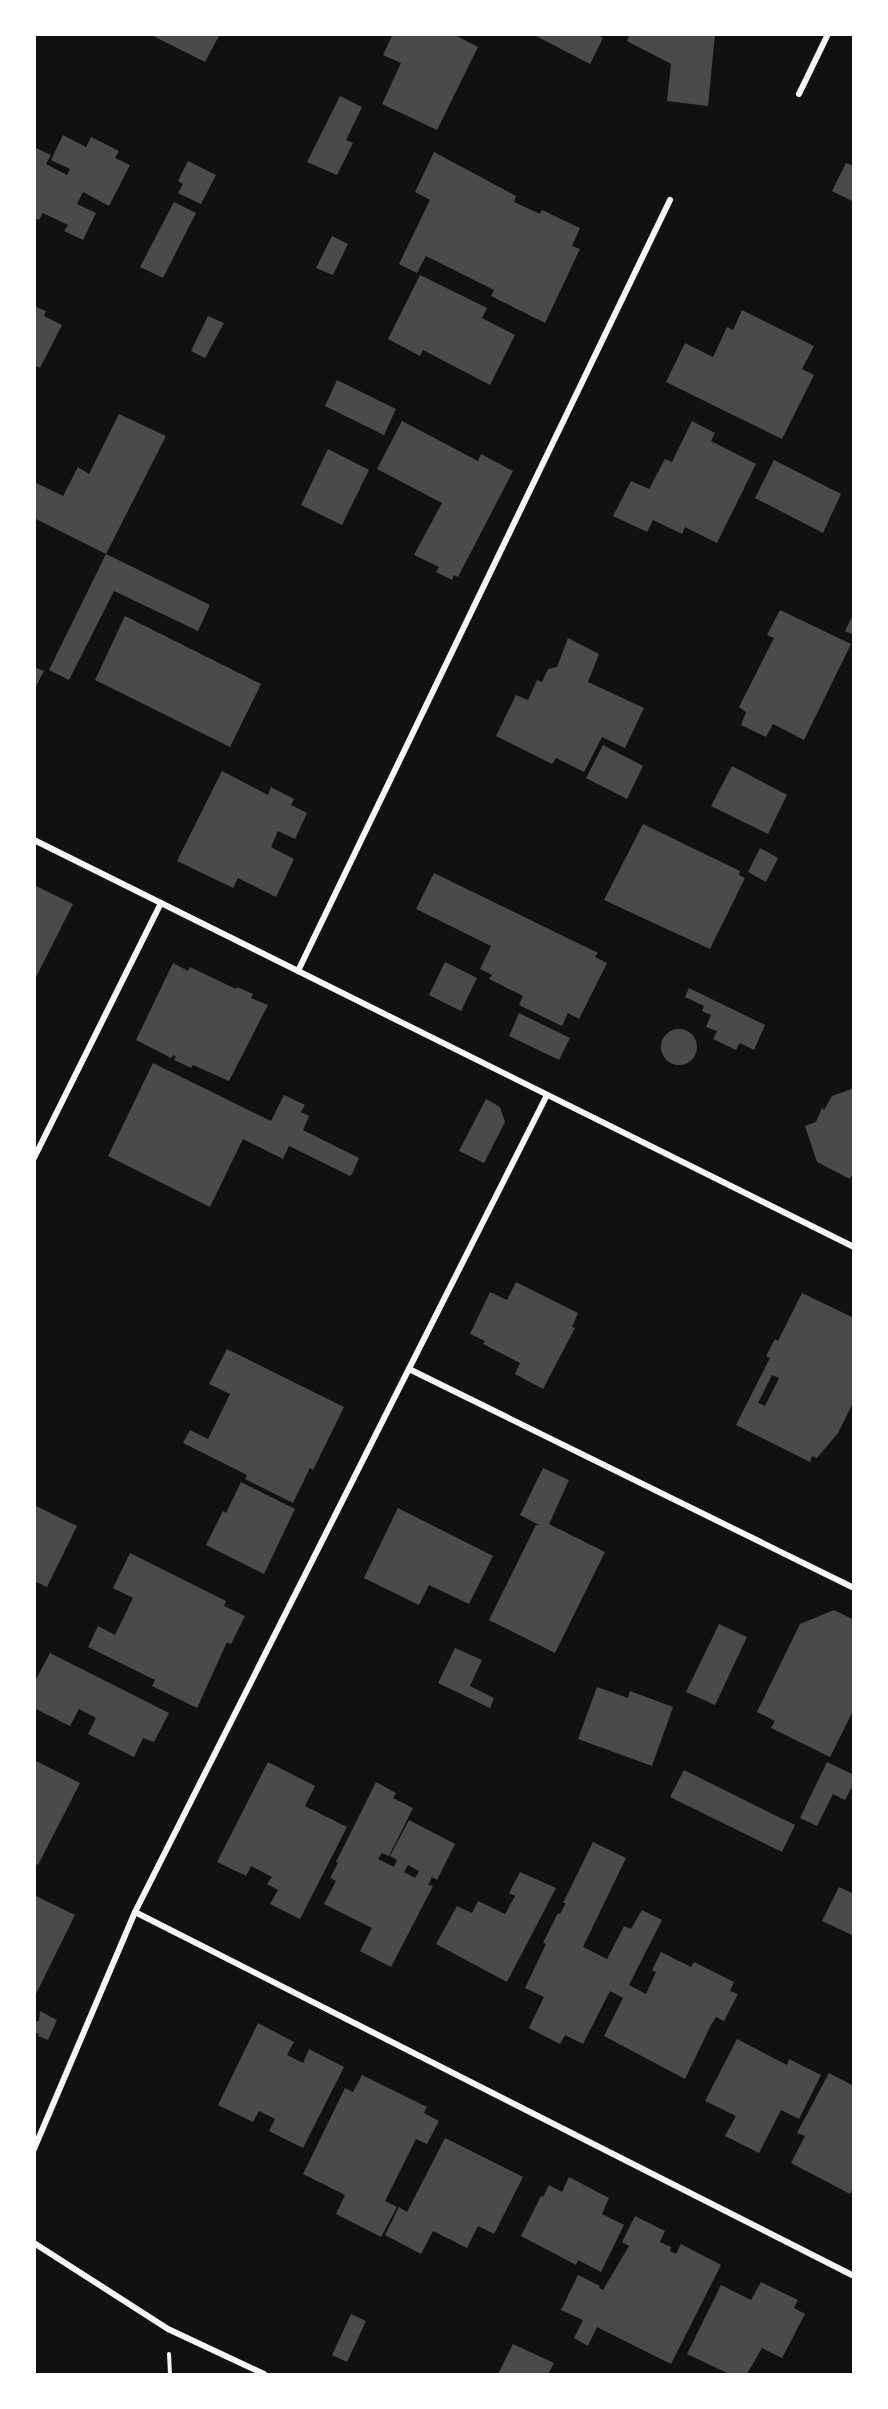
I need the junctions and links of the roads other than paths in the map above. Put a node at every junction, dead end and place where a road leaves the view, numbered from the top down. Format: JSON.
{"nodes":[{"id":1,"x":828,"y":34,"type":"edge"},
{"id":2,"x":799,"y":94,"type":"dead end"},
{"id":3,"x":670,"y":200,"type":"dead end"},
{"id":4,"x":34,"y":840,"type":"edge"},
{"id":5,"x":161,"y":903,"type":"junction"},
{"id":6,"x":298,"y":971,"type":"junction"},
{"id":7,"x":547,"y":1095,"type":"junction"},
{"id":8,"x":34,"y":1158,"type":"edge"},
{"id":9,"x":854,"y":1247,"type":"edge"},
{"id":10,"x":409,"y":1369,"type":"junction"},
{"id":11,"x":854,"y":1588,"type":"edge"},
{"id":12,"x":135,"y":1912,"type":"junction"},
{"id":13,"x":34,"y":2149,"type":"edge"},
{"id":14,"x":34,"y":2243,"type":"edge"},
{"id":15,"x":854,"y":2276,"type":"edge"},
{"id":16,"x":264,"y":2374,"type":"edge"}],
"edges":[{"from":1,"to":2,"type":"street"},
{"from":3,"to":6,"type":"street"},
{"from":4,"to":5,"type":"street"},
{"from":5,"to":6,"type":"street"},
{"from":5,"to":8,"type":"street"},
{"from":6,"to":7,"type":"street"},
{"from":7,"to":9,"type":"street"},
{"from":7,"to":10,"type":"street"},
{"from":10,"to":11,"type":"street"},
{"from":10,"to":12,"type":"street"},
{"from":12,"to":13,"type":"street"},
{"from":12,"to":15,"type":"street"},
{"from":14,"to":16,"type":"street"}]}
